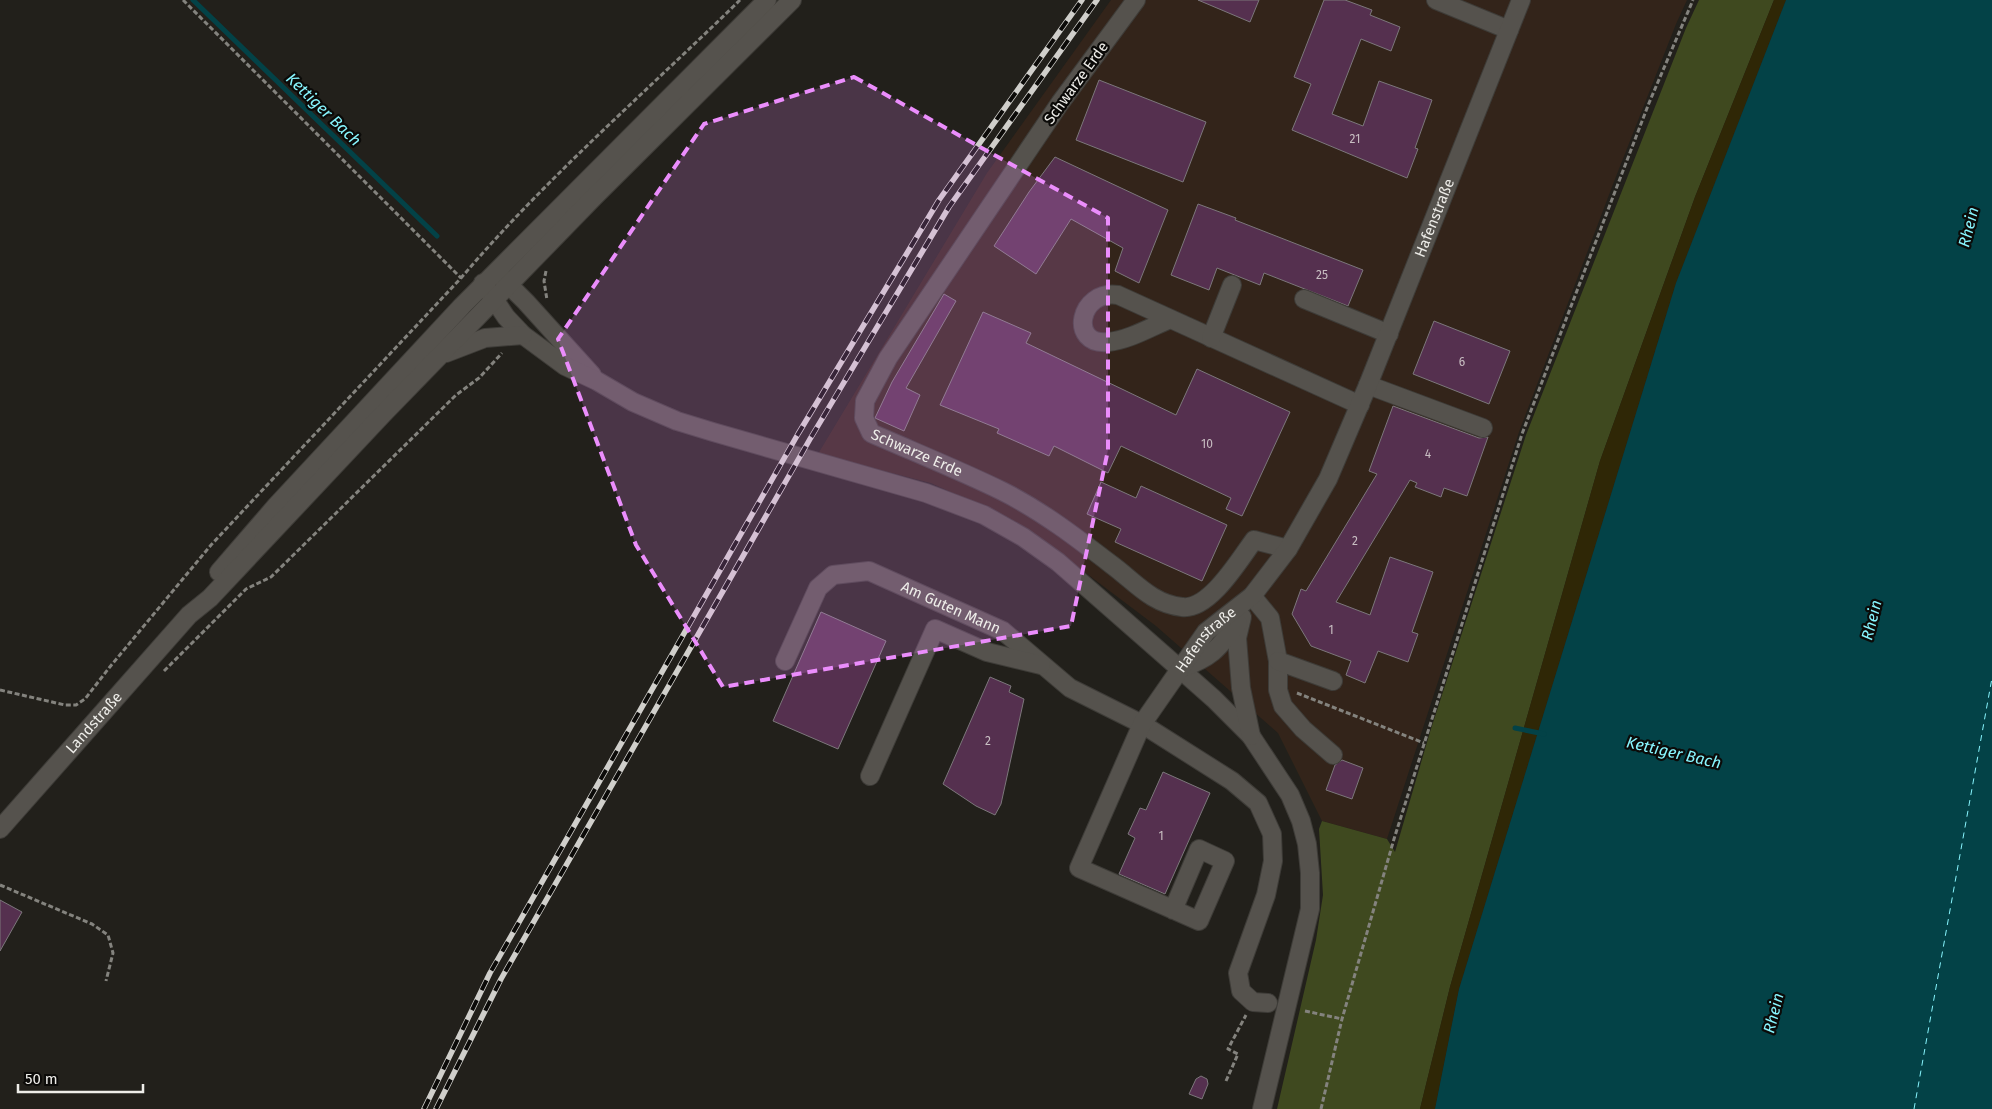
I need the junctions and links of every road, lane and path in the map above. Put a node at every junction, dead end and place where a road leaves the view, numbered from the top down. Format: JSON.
{"nodes":[{"id":1,"x":183,"y":0,"type":"edge"},
{"id":2,"x":740,"y":0,"type":"edge"},
{"id":3,"x":767,"y":0,"type":"edge"},
{"id":4,"x":792,"y":0,"type":"edge"},
{"id":5,"x":1136,"y":0,"type":"edge"},
{"id":6,"x":1436,"y":0,"type":"edge"},
{"id":7,"x":1521,"y":0,"type":"edge"},
{"id":8,"x":1693,"y":0,"type":"edge"},
{"id":9,"x":1509,"y":30,"type":"junction"},
{"id":10,"x":489,"y":277,"type":"junction"},
{"id":11,"x":461,"y":278,"type":"junction"},
{"id":12,"x":509,"y":284,"type":"junction"},
{"id":13,"x":1232,"y":285,"type":"dead end"},
{"id":14,"x":1304,"y":298,"type":"dead end"},
{"id":15,"x":494,"y":300,"type":"junction"},
{"id":16,"x":1170,"y":319,"type":"dead end"},
{"id":17,"x":1389,"y":334,"type":"junction"},
{"id":18,"x":523,"y":335,"type":"junction"},
{"id":19,"x":1211,"y":338,"type":"junction"},
{"id":20,"x":507,"y":346,"type":"dead end"},
{"id":21,"x":438,"y":358,"type":"junction"},
{"id":22,"x":597,"y":381,"type":"junction"},
{"id":23,"x":1368,"y":385,"type":"junction"},
{"id":24,"x":1360,"y":405,"type":"junction"},
{"id":25,"x":1482,"y":428,"type":"dead end"},
{"id":26,"x":1288,"y":550,"type":"junction"},
{"id":27,"x":1252,"y":596,"type":"junction"},
{"id":28,"x":189,"y":615,"type":"junction"},
{"id":29,"x":1242,"y":617,"type":"junction"},
{"id":30,"x":785,"y":661,"type":"dead end"},
{"id":31,"x":1278,"y":661,"type":"junction"},
{"id":32,"x":1044,"y":666,"type":"junction"},
{"id":33,"x":1180,"y":669,"type":"junction"},
{"id":34,"x":159,"y":676,"type":"dead end"},
{"id":35,"x":1333,"y":681,"type":"dead end"},
{"id":36,"x":0,"y":690,"type":"edge"},
{"id":37,"x":1278,"y":690,"type":"junction"},
{"id":38,"x":1142,"y":724,"type":"junction"},
{"id":39,"x":1250,"y":736,"type":"junction"},
{"id":40,"x":1424,"y":743,"type":"junction"},
{"id":41,"x":1333,"y":755,"type":"dead end"},
{"id":42,"x":870,"y":776,"type":"dead end"},
{"id":43,"x":0,"y":829,"type":"edge"},
{"id":44,"x":0,"y":885,"type":"edge"},
{"id":45,"x":1173,"y":910,"type":"dead end"},
{"id":46,"x":106,"y":981,"type":"dead end"},
{"id":47,"x":1260,"y":1002,"type":"joint"},
{"id":48,"x":1305,"y":1011,"type":"dead end"},
{"id":49,"x":1342,"y":1019,"type":"junction"},
{"id":50,"x":1226,"y":1080,"type":"dead end"},
{"id":51,"x":1262,"y":1109,"type":"edge"},
{"id":52,"x":1321,"y":1109,"type":"edge"}],
"edges":[{"from":1,"to":11,"type":"path"},
{"from":2,"to":11,"type":"path"},
{"from":3,"to":10,"type":"street"},
{"from":4,"to":12,"type":"street"},
{"from":5,"to":26,"type":"street","name":"Schwarze Erde"},
{"from":6,"to":9,"type":"street"},
{"from":7,"to":9,"type":"street","name":"Hafenstraße"},
{"from":8,"to":40,"type":"path"},
{"from":9,"to":17,"type":"street","name":"Hafenstraße"},
{"from":10,"to":12,"type":"street"},
{"from":10,"to":15,"type":"street"},
{"from":10,"to":28,"type":"street"},
{"from":11,"to":36,"type":"path"},
{"from":12,"to":15,"type":"street"},
{"from":12,"to":22,"type":"street"},
{"from":13,"to":19,"type":"street"},
{"from":14,"to":17,"type":"street"},
{"from":15,"to":18,"type":"street"},
{"from":15,"to":21,"type":"street"},
{"from":16,"to":19,"type":"street"},
{"from":17,"to":23,"type":"street","name":"Hafenstraße"},
{"from":18,"to":21,"type":"street"},
{"from":18,"to":22,"type":"street"},
{"from":19,"to":24,"type":"street"},
{"from":20,"to":34,"type":"path"},
{"from":21,"to":28,"type":"street"},
{"from":22,"to":33,"type":"street"},
{"from":23,"to":24,"type":"street","name":"Hafenstraße"},
{"from":23,"to":25,"type":"street"},
{"from":24,"to":26,"type":"street","name":"Hafenstraße"},
{"from":26,"to":27,"type":"street","name":"Hafenstraße"},
{"from":27,"to":29,"type":"street","name":"Hafenstraße"},
{"from":27,"to":31,"type":"street"},
{"from":27,"to":33,"type":"street","name":"Hafenstraße"},
{"from":28,"to":43,"type":"street","name":"Landstraße"},
{"from":29,"to":33,"type":"street","name":"Hafenstraße"},
{"from":29,"to":39,"type":"street","name":"Hafenstraße"},
{"from":30,"to":32,"type":"street","name":"Am Guten Mann"},
{"from":31,"to":35,"type":"street"},
{"from":31,"to":37,"type":"street"},
{"from":32,"to":38,"type":"street","name":"Am Guten Mann"},
{"from":32,"to":42,"type":"street"},
{"from":33,"to":38,"type":"street"},
{"from":33,"to":39,"type":"street"},
{"from":37,"to":40,"type":"path"},
{"from":37,"to":41,"type":"street"},
{"from":38,"to":45,"type":"street"},
{"from":38,"to":47,"type":"street","name":"Am Guten Mann"},
{"from":39,"to":51,"type":"street"},
{"from":40,"to":49,"type":"path"},
{"from":44,"to":46,"type":"path"},
{"from":47,"to":50,"type":"path"},
{"from":48,"to":49,"type":"path"},
{"from":49,"to":52,"type":"path"}]}
